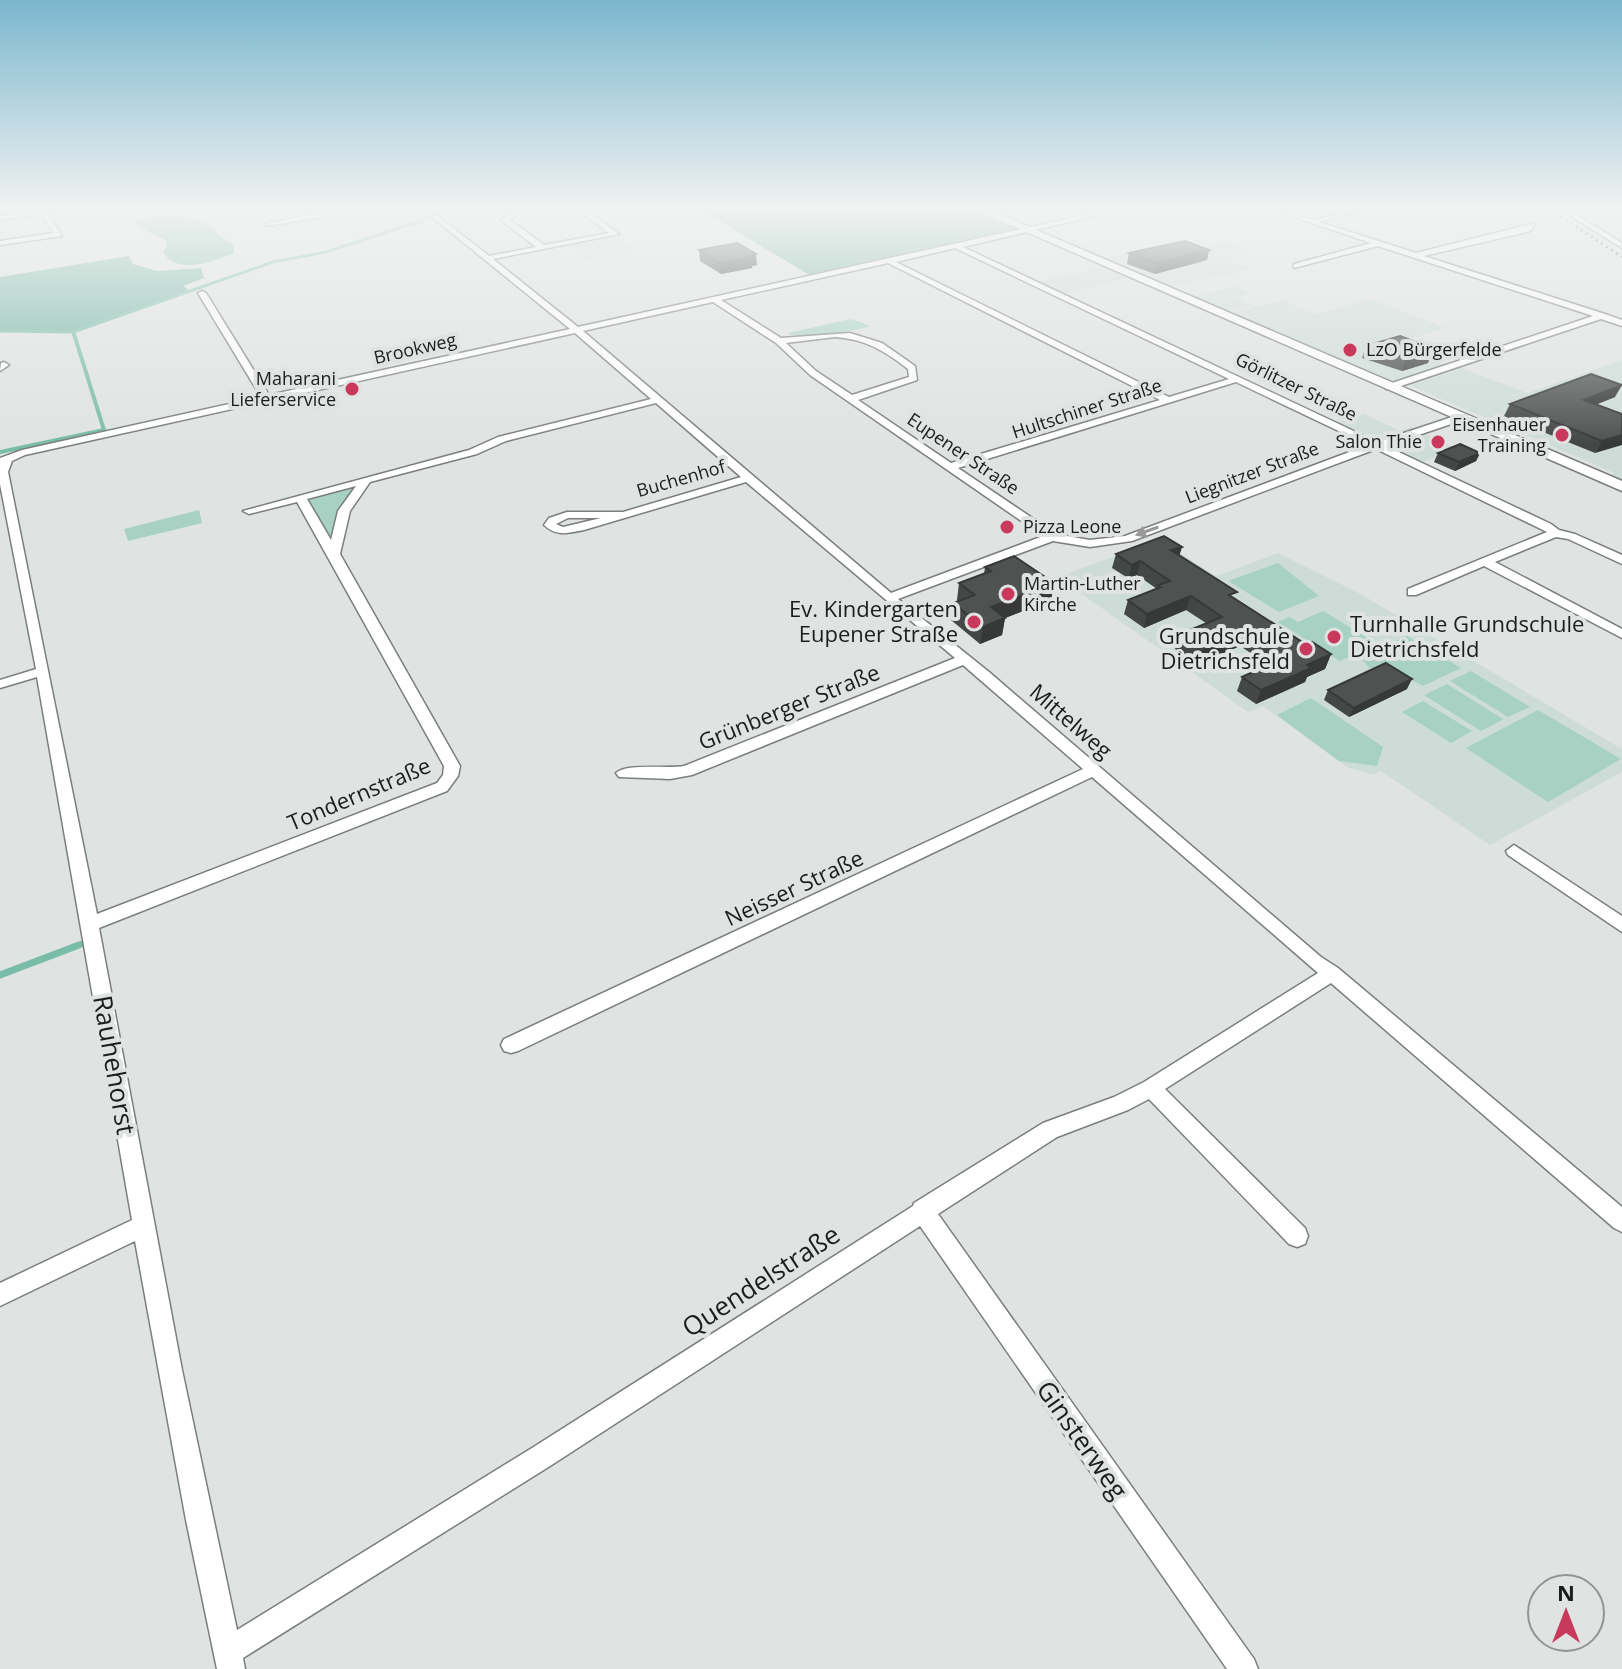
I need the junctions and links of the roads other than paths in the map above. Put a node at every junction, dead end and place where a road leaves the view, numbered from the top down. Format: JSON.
{"nodes":[{"id":1,"x":525,"y":288,"type":"edge"},
{"id":2,"x":759,"y":288,"type":"edge"},
{"id":3,"x":943,"y":288,"type":"edge"},
{"id":4,"x":1043,"y":288,"type":"edge"},
{"id":5,"x":1159,"y":288,"type":"edge"},
{"id":6,"x":1514,"y":288,"type":"edge"},
{"id":7,"x":202,"y":293,"type":"dead end"},
{"id":8,"x":712,"y":298,"type":"junction"},
{"id":9,"x":1602,"y":316,"type":"junction"},
{"id":10,"x":1622,"y":323,"type":"edge"},
{"id":11,"x":575,"y":329,"type":"junction"},
{"id":12,"x":779,"y":341,"type":"junction"},
{"id":13,"x":1234,"y":380,"type":"junction"},
{"id":14,"x":1389,"y":387,"type":"junction"},
{"id":15,"x":267,"y":399,"type":"junction"},
{"id":16,"x":850,"y":399,"type":"junction"},
{"id":17,"x":658,"y":400,"type":"junction"},
{"id":18,"x":1168,"y":400,"type":"junction"},
{"id":19,"x":1462,"y":417,"type":"junction"},
{"id":20,"x":1377,"y":445,"type":"junction"},
{"id":21,"x":3,"y":461,"type":"edge"},
{"id":22,"x":950,"y":467,"type":"junction"},
{"id":23,"x":749,"y":478,"type":"junction"},
{"id":24,"x":366,"y":480,"type":"junction"},
{"id":25,"x":1622,"y":486,"type":"edge"},
{"id":26,"x":300,"y":497,"type":"junction"},
{"id":27,"x":249,"y":511,"type":"dead end"},
{"id":28,"x":622,"y":515,"type":"junction"},
{"id":29,"x":1555,"y":533,"type":"junction"},
{"id":30,"x":1052,"y":537,"type":"junction"},
{"id":31,"x":334,"y":554,"type":"junction"},
{"id":32,"x":1622,"y":560,"type":"edge"},
{"id":33,"x":1485,"y":562,"type":"junction"},
{"id":34,"x":1412,"y":592,"type":"dead end"},
{"id":35,"x":889,"y":598,"type":"junction"},
{"id":36,"x":1622,"y":634,"type":"edge"},
{"id":37,"x":965,"y":659,"type":"junction"},
{"id":38,"x":43,"y":671,"type":"junction"},
{"id":39,"x":0,"y":684,"type":"edge"},
{"id":40,"x":1094,"y":770,"type":"junction"},
{"id":41,"x":624,"y":773,"type":"dead end"},
{"id":42,"x":1514,"y":851,"type":"dead end"},
{"id":43,"x":90,"y":924,"type":"junction"},
{"id":44,"x":1622,"y":925,"type":"edge"},
{"id":45,"x":1332,"y":973,"type":"junction"},
{"id":46,"x":511,"y":1045,"type":"dead end"},
{"id":47,"x":1151,"y":1088,"type":"junction"},
{"id":48,"x":922,"y":1210,"type":"junction"},
{"id":49,"x":1622,"y":1221,"type":"edge"},
{"id":50,"x":142,"y":1226,"type":"junction"},
{"id":51,"x":1297,"y":1236,"type":"dead end"},
{"id":52,"x":0,"y":1295,"type":"edge"},
{"id":53,"x":229,"y":1661,"type":"edge"},
{"id":54,"x":1244,"y":1669,"type":"edge"}],
"edges":[{"from":1,"to":11,"type":"street","name":"Mittelweg"},
{"from":2,"to":8,"type":"street","name":"Brookweg"},
{"from":3,"to":18,"type":"street"},
{"from":4,"to":13,"type":"street","name":"Görlitzer Straße"},
{"from":5,"to":14,"type":"main road"},
{"from":6,"to":9,"type":"street"},
{"from":7,"to":15,"type":"street"},
{"from":8,"to":11,"type":"street","name":"Brookweg"},
{"from":8,"to":12,"type":"street","name":"Eupener Straße"},
{"from":9,"to":10,"type":"street"},
{"from":9,"to":14,"type":"street"},
{"from":11,"to":15,"type":"street","name":"Brookweg"},
{"from":11,"to":17,"type":"street","name":"Mittelweg"},
{"from":12,"to":16,"type":"street","name":"Eupener Straße"},
{"from":12,"to":16,"type":"street"},
{"from":13,"to":18,"type":"street","name":"Hultschiner Straße"},
{"from":13,"to":20,"type":"street","name":"Görlitzer Straße"},
{"from":14,"to":19,"type":"main road"},
{"from":15,"to":21,"type":"street","name":"Brookweg"},
{"from":16,"to":22,"type":"street","name":"Eupener Straße"},
{"from":17,"to":23,"type":"street","name":"Mittelweg"},
{"from":17,"to":24,"type":"street"},
{"from":18,"to":22,"type":"street","name":"Hultschiner Straße"},
{"from":19,"to":20,"type":"street","name":"Liegnitzer Straße"},
{"from":19,"to":25,"type":"main road"},
{"from":20,"to":29,"type":"street","name":"Görlitzer Straße"},
{"from":20,"to":30,"type":"street","name":"Liegnitzer Straße","one_way":true},
{"from":21,"to":38,"type":"street","name":"Rauhehorst"},
{"from":22,"to":30,"type":"street","name":"Eupener Straße"},
{"from":23,"to":28,"type":"street","name":"Buchenhof"},
{"from":23,"to":35,"type":"street","name":"Mittelweg"},
{"from":24,"to":26,"type":"street"},
{"from":24,"to":31,"type":"street"},
{"from":26,"to":27,"type":"street"},
{"from":26,"to":31,"type":"street","name":"Tondernstraße"},
{"from":28,"to":28,"type":"street","name":"Buchenhof"},
{"from":29,"to":32,"type":"street","name":"Görlitzer Straße"},
{"from":29,"to":33,"type":"street"},
{"from":30,"to":35,"type":"street"},
{"from":31,"to":43,"type":"street","name":"Tondernstraße"},
{"from":33,"to":34,"type":"street"},
{"from":33,"to":36,"type":"street"},
{"from":35,"to":37,"type":"street","name":"Mittelweg"},
{"from":37,"to":40,"type":"street","name":"Mittelweg"},
{"from":37,"to":41,"type":"street","name":"Grünberger Straße"},
{"from":38,"to":39,"type":"street"},
{"from":38,"to":43,"type":"street","name":"Rauhehorst"},
{"from":40,"to":45,"type":"street","name":"Mittelweg"},
{"from":40,"to":46,"type":"street","name":"Neisser Straße"},
{"from":42,"to":44,"type":"street"},
{"from":43,"to":50,"type":"street","name":"Rauhehorst"},
{"from":45,"to":47,"type":"street","name":"Quendelstraße"},
{"from":45,"to":49,"type":"street","name":"Mittelweg"},
{"from":47,"to":48,"type":"street","name":"Quendelstraße"},
{"from":47,"to":51,"type":"street"},
{"from":48,"to":53,"type":"street","name":"Quendelstraße"},
{"from":48,"to":54,"type":"street","name":"Ginsterweg"},
{"from":50,"to":52,"type":"street"},
{"from":50,"to":53,"type":"street","name":"Rauhehorst"}]}
